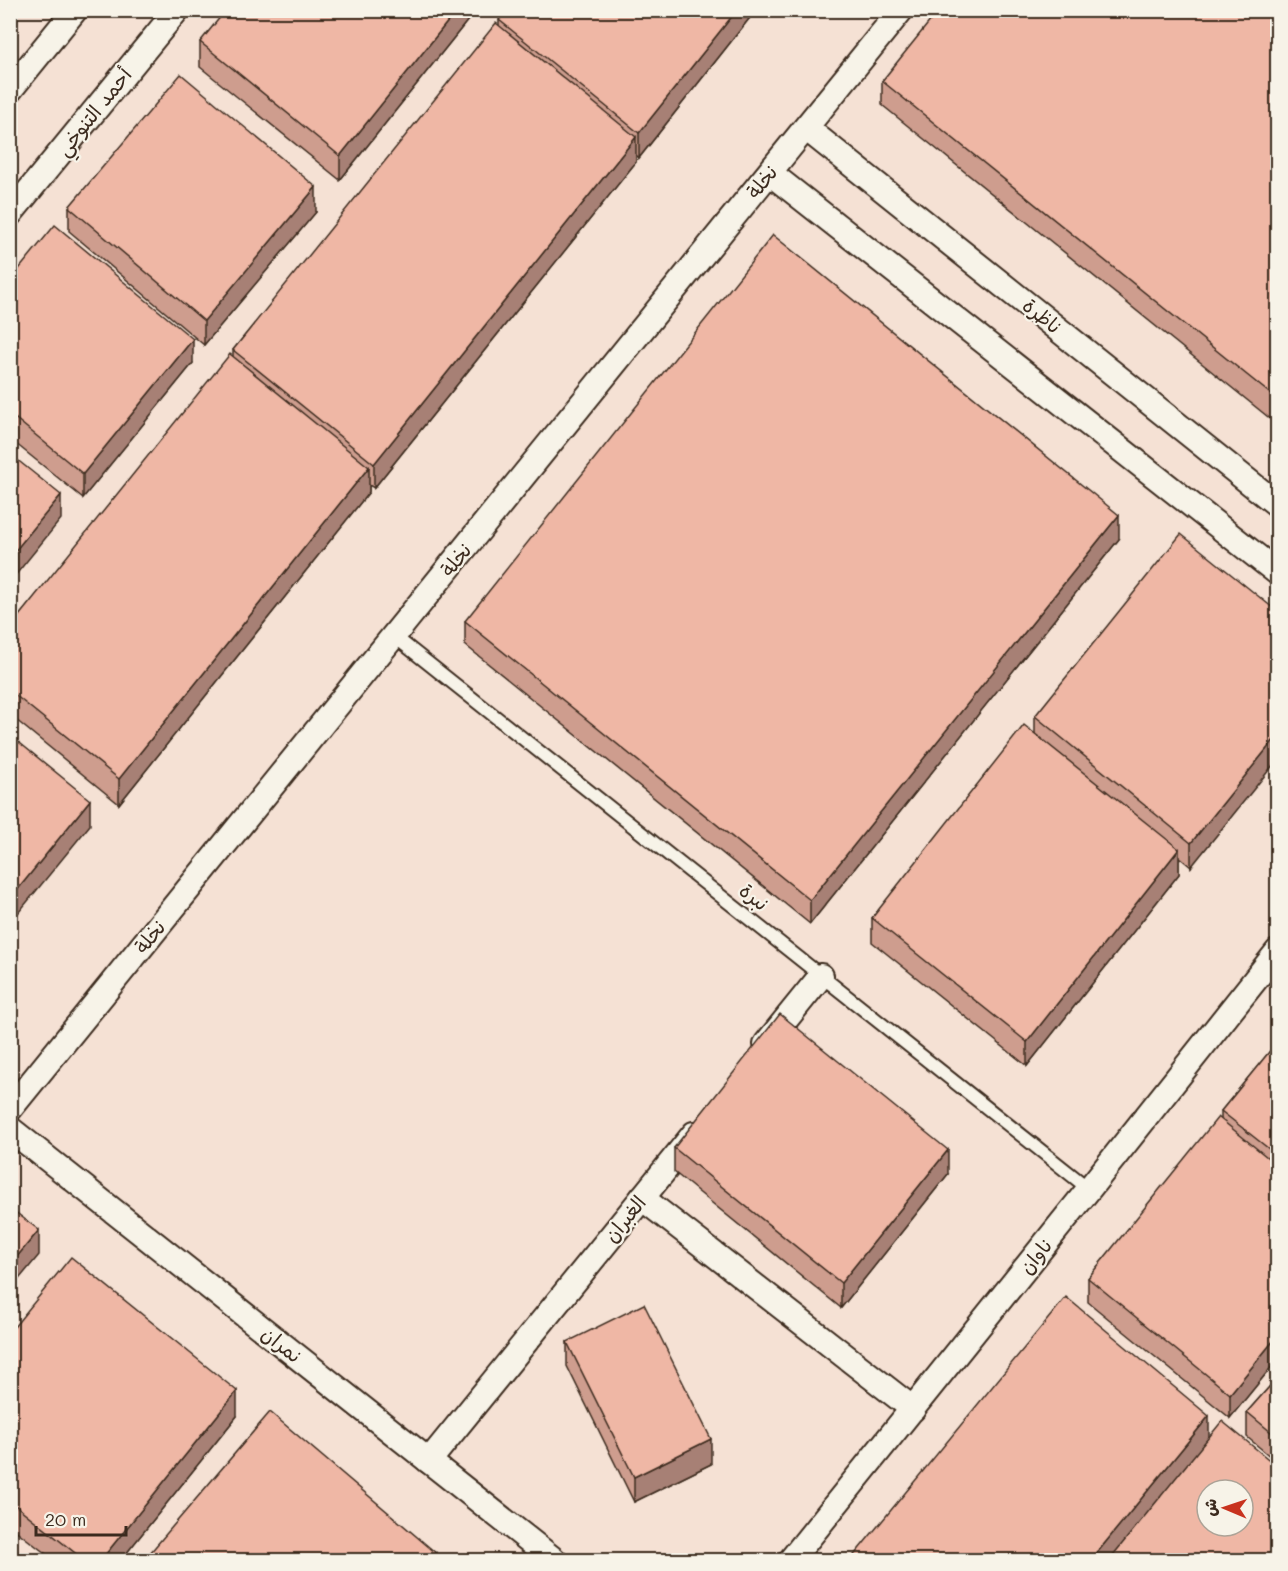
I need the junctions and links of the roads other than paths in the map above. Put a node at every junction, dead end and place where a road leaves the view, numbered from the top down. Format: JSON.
{"nodes":[{"id":1,"x":75,"y":10,"type":"edge"},
{"id":2,"x":177,"y":10,"type":"edge"},
{"id":3,"x":902,"y":10,"type":"edge"},
{"id":4,"x":10,"y":90,"type":"edge"},
{"id":5,"x":806,"y":128,"type":"junction"},
{"id":6,"x":770,"y":173,"type":"junction"},
{"id":7,"x":10,"y":214,"type":"edge"},
{"id":8,"x":1278,"y":504,"type":"edge"},
{"id":9,"x":1278,"y":573,"type":"edge"},
{"id":10,"x":394,"y":636,"type":"junction"},
{"id":11,"x":1278,"y":951,"type":"edge"},
{"id":12,"x":821,"y":976,"type":"junction"},
{"id":13,"x":754,"y":1059,"type":"edge"},
{"id":14,"x":10,"y":1109,"type":"edge"},
{"id":15,"x":709,"y":1115,"type":"edge"},
{"id":16,"x":10,"y":1129,"type":"edge"},
{"id":17,"x":1089,"y":1189,"type":"junction"},
{"id":18,"x":642,"y":1198,"type":"junction"},
{"id":19,"x":913,"y":1409,"type":"junction"},
{"id":20,"x":429,"y":1461,"type":"junction"},
{"id":21,"x":554,"y":1560,"type":"edge"},
{"id":22,"x":791,"y":1560,"type":"edge"}],
"edges":[{"from":1,"to":4,"type":"street"},
{"from":2,"to":7,"type":"street","name":"أحمد التنوخي"},
{"from":3,"to":5,"type":"street","name":"نخلة"},
{"from":5,"to":6,"type":"street","name":"نخلة"},
{"from":5,"to":8,"type":"street","name":"ناظرة"},
{"from":6,"to":9,"type":"street"},
{"from":6,"to":10,"type":"street","name":"نخلة"},
{"from":10,"to":12,"type":"lane","name":"نبرة"},
{"from":10,"to":14,"type":"street","name":"نخلة"},
{"from":11,"to":17,"type":"street","name":"ناوان"},
{"from":12,"to":13,"type":"street"},
{"from":12,"to":17,"type":"lane","name":"نبرة"},
{"from":15,"to":18,"type":"street","name":"الغبران"},
{"from":16,"to":20,"type":"street","name":"نمران"},
{"from":17,"to":19,"type":"street","name":"ناوان"},
{"from":18,"to":19,"type":"street"},
{"from":18,"to":20,"type":"street","name":"الغبران"},
{"from":19,"to":22,"type":"street","name":"ناوان"},
{"from":20,"to":21,"type":"street","name":"نمران"}]}
